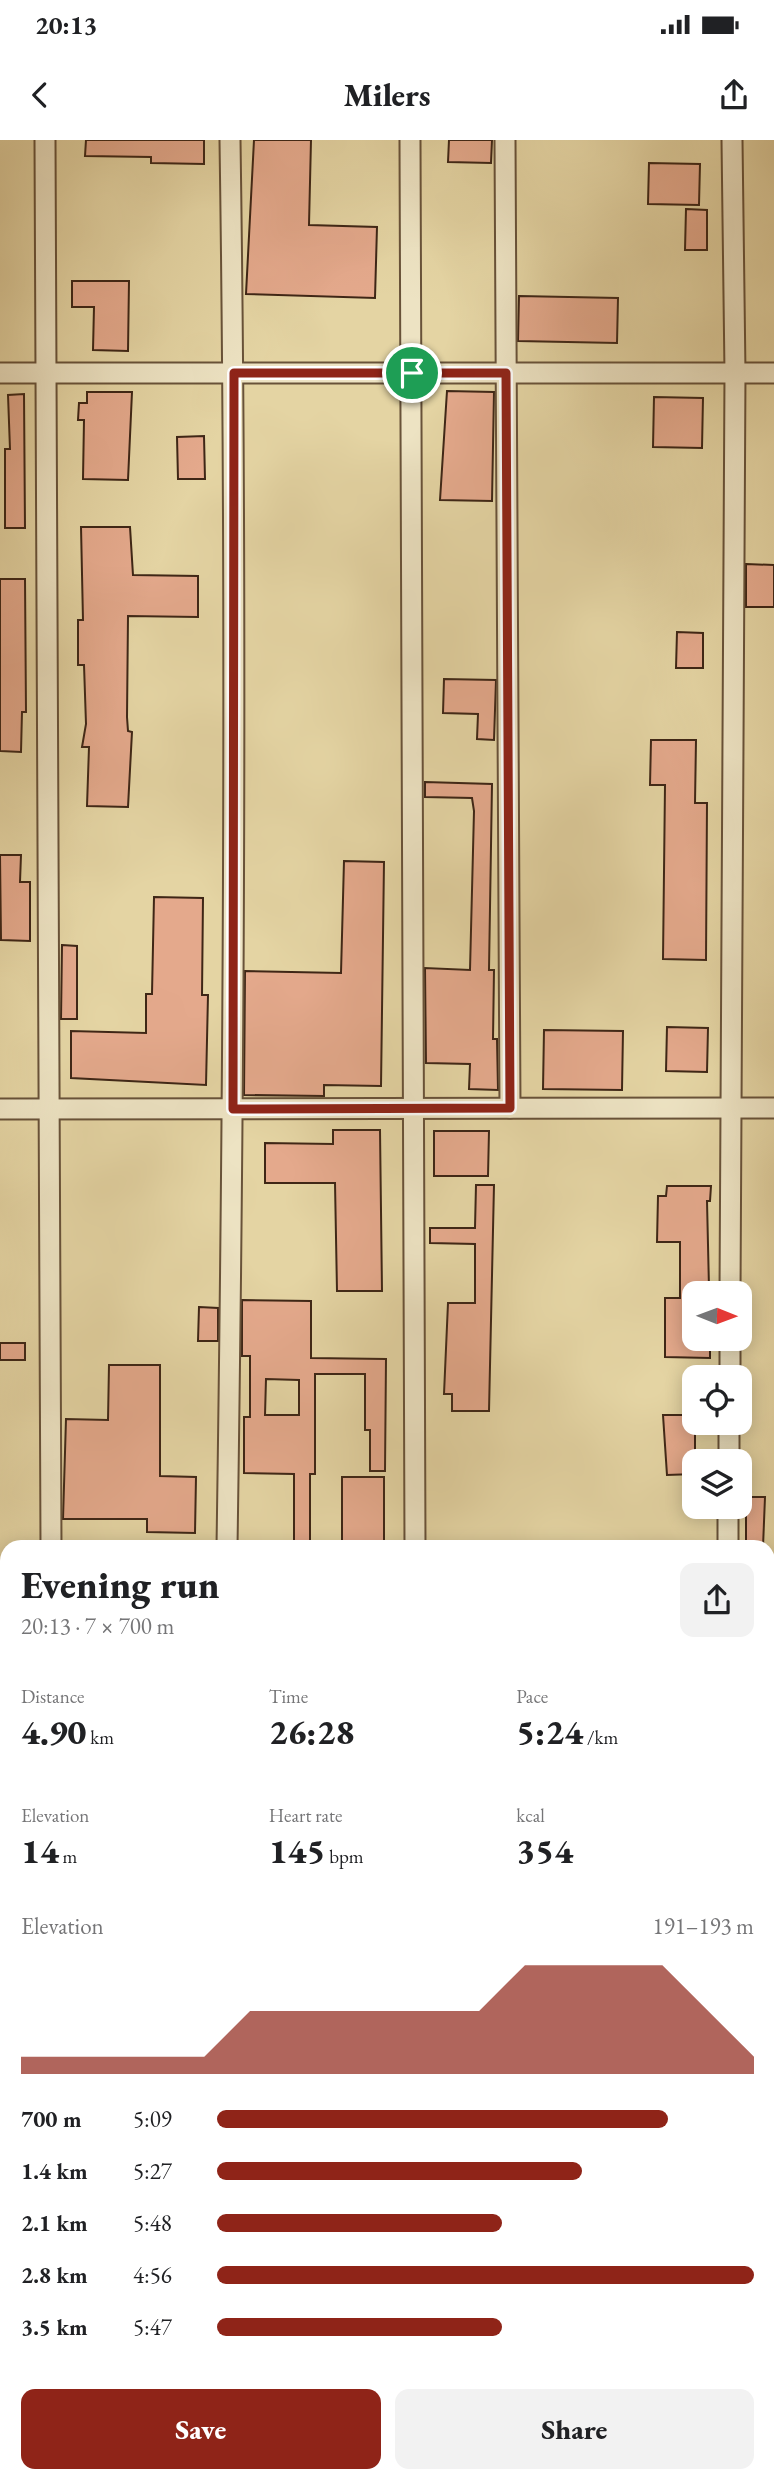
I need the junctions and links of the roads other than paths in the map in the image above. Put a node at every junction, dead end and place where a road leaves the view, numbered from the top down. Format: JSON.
{"nodes":[{"id":1,"x":45,"y":140,"type":"edge"},
{"id":2,"x":230,"y":140,"type":"edge"},
{"id":3,"x":410,"y":140,"type":"edge"},
{"id":4,"x":505,"y":140,"type":"edge"},
{"id":5,"x":732,"y":140,"type":"edge"},
{"id":6,"x":0,"y":373,"type":"edge"},
{"id":7,"x":44,"y":373,"type":"junction"},
{"id":8,"x":234,"y":373,"type":"junction"},
{"id":9,"x":412,"y":373,"type":"junction"},
{"id":10,"x":506,"y":373,"type":"junction"},
{"id":11,"x":735,"y":373,"type":"junction"},
{"id":12,"x":774,"y":373,"type":"edge"},
{"id":13,"x":510,"y":1108,"type":"junction"},
{"id":14,"x":732,"y":1108,"type":"junction"},
{"id":15,"x":774,"y":1108,"type":"edge"},
{"id":16,"x":0,"y":1109,"type":"edge"},
{"id":17,"x":48,"y":1109,"type":"junction"},
{"id":18,"x":233,"y":1109,"type":"junction"},
{"id":19,"x":414,"y":1109,"type":"junction"},
{"id":20,"x":730,"y":1281,"type":"edge"},
{"id":21,"x":728,"y":1519,"type":"edge"},
{"id":22,"x":51,"y":1540,"type":"edge"},
{"id":23,"x":227,"y":1540,"type":"edge"},
{"id":24,"x":415,"y":1540,"type":"edge"},
{"id":25,"x":728,"y":1540,"type":"edge"}],
"edges":[{"from":1,"to":7,"type":"street"},
{"from":2,"to":8,"type":"street"},
{"from":3,"to":9,"type":"street"},
{"from":4,"to":10,"type":"street"},
{"from":5,"to":11,"type":"street"},
{"from":6,"to":7,"type":"street"},
{"from":7,"to":8,"type":"street"},
{"from":7,"to":17,"type":"street"},
{"from":8,"to":9,"type":"street"},
{"from":8,"to":18,"type":"street"},
{"from":9,"to":10,"type":"street"},
{"from":9,"to":19,"type":"street"},
{"from":10,"to":11,"type":"street"},
{"from":10,"to":13,"type":"street"},
{"from":11,"to":12,"type":"street"},
{"from":11,"to":14,"type":"street"},
{"from":13,"to":14,"type":"street"},
{"from":13,"to":19,"type":"street"},
{"from":14,"to":15,"type":"street"},
{"from":14,"to":20,"type":"street"},
{"from":16,"to":17,"type":"street"},
{"from":17,"to":18,"type":"street"},
{"from":17,"to":22,"type":"street"},
{"from":18,"to":19,"type":"street"},
{"from":18,"to":23,"type":"street"},
{"from":19,"to":24,"type":"street"},
{"from":21,"to":25,"type":"street"}]}
